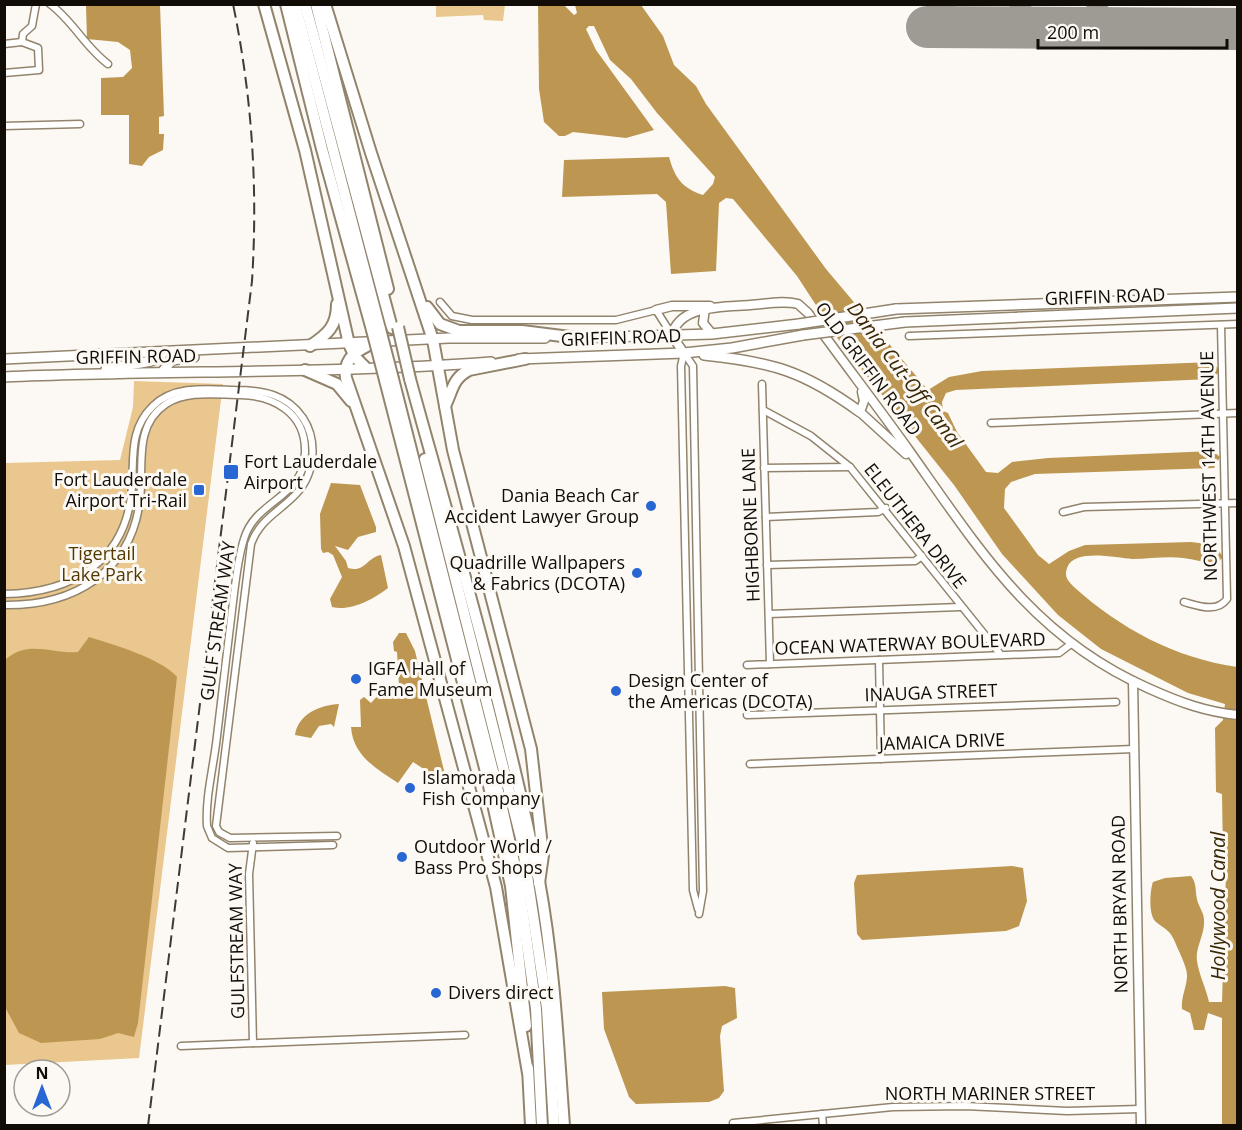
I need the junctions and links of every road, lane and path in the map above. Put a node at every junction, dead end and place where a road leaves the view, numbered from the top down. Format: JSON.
{"nodes":[{"id":1,"x":36,"y":4,"type":"edge"},
{"id":2,"x":50,"y":4,"type":"edge"},
{"id":3,"x":264,"y":4,"type":"edge"},
{"id":4,"x":286,"y":4,"type":"edge"},
{"id":5,"x":295,"y":4,"type":"edge"},
{"id":6,"x":305,"y":4,"type":"edge"},
{"id":7,"x":316,"y":4,"type":"edge"},
{"id":8,"x":325,"y":4,"type":"edge"},
{"id":9,"x":22,"y":42,"type":"junction"},
{"id":10,"x":4,"y":44,"type":"edge"},
{"id":11,"x":108,"y":64,"type":"dead end"},
{"id":12,"x":4,"y":73,"type":"edge"},
{"id":13,"x":80,"y":124,"type":"dead end"},
{"id":14,"x":4,"y":126,"type":"edge"},
{"id":15,"x":337,"y":282,"type":"junction"},
{"id":16,"x":1238,"y":297,"type":"edge"},
{"id":17,"x":421,"y":301,"type":"junction"},
{"id":18,"x":440,"y":302,"type":"dead end"},
{"id":19,"x":719,"y":307,"type":"junction"},
{"id":20,"x":705,"y":309,"type":"junction"},
{"id":21,"x":1238,"y":309,"type":"edge"},
{"id":22,"x":656,"y":310,"type":"junction"},
{"id":23,"x":1238,"y":324,"type":"edge"},
{"id":24,"x":1221,"y":325,"type":"junction"},
{"id":25,"x":385,"y":328,"type":"junction"},
{"id":26,"x":712,"y":334,"type":"junction"},
{"id":27,"x":672,"y":336,"type":"junction"},
{"id":28,"x":909,"y":336,"type":"dead end"},
{"id":29,"x":578,"y":338,"type":"junction"},
{"id":30,"x":433,"y":339,"type":"junction"},
{"id":31,"x":375,"y":342,"type":"joint"},
{"id":32,"x":310,"y":346,"type":"junction"},
{"id":33,"x":351,"y":349,"type":"junction"},
{"id":34,"x":217,"y":350,"type":"junction"},
{"id":35,"x":162,"y":352,"type":"junction"},
{"id":36,"x":684,"y":353,"type":"junction"},
{"id":37,"x":4,"y":359,"type":"edge"},
{"id":38,"x":525,"y":359,"type":"junction"},
{"id":39,"x":437,"y":365,"type":"junction"},
{"id":40,"x":365,"y":367,"type":"junction"},
{"id":41,"x":345,"y":368,"type":"junction"},
{"id":42,"x":305,"y":370,"type":"junction"},
{"id":43,"x":163,"y":371,"type":"junction"},
{"id":44,"x":92,"y":374,"type":"junction"},
{"id":45,"x":4,"y":377,"type":"edge"},
{"id":46,"x":389,"y":379,"type":"junction"},
{"id":47,"x":408,"y":379,"type":"junction"},
{"id":48,"x":762,"y":384,"type":"dead end"},
{"id":49,"x":861,"y":387,"type":"junction"},
{"id":50,"x":445,"y":406,"type":"junction"},
{"id":51,"x":356,"y":409,"type":"junction"},
{"id":52,"x":763,"y":411,"type":"junction"},
{"id":53,"x":861,"y":412,"type":"junction"},
{"id":54,"x":1238,"y":413,"type":"edge"},
{"id":55,"x":1222,"y":414,"type":"junction"},
{"id":56,"x":991,"y":423,"type":"dead end"},
{"id":57,"x":850,"y":467,"type":"junction"},
{"id":58,"x":764,"y":468,"type":"junction"},
{"id":59,"x":930,"y":482,"type":"junction"},
{"id":60,"x":1238,"y":503,"type":"edge"},
{"id":61,"x":1224,"y":504,"type":"junction"},
{"id":62,"x":885,"y":508,"type":"junction"},
{"id":63,"x":1063,"y":512,"type":"dead end"},
{"id":64,"x":766,"y":517,"type":"junction"},
{"id":65,"x":922,"y":556,"type":"junction"},
{"id":66,"x":767,"y":565,"type":"junction"},
{"id":67,"x":4,"y":594,"type":"edge"},
{"id":68,"x":1184,"y":602,"type":"dead end"},
{"id":69,"x":4,"y":605,"type":"edge"},
{"id":70,"x":960,"y":607,"type":"junction"},
{"id":71,"x":768,"y":614,"type":"junction"},
{"id":72,"x":1071,"y":644,"type":"junction"},
{"id":73,"x":1001,"y":656,"type":"junction"},
{"id":74,"x":879,"y":660,"type":"junction"},
{"id":75,"x":770,"y":664,"type":"junction"},
{"id":76,"x":747,"y":665,"type":"dead end"},
{"id":77,"x":1133,"y":681,"type":"junction"},
{"id":78,"x":1116,"y":702,"type":"dead end"},
{"id":79,"x":880,"y":710,"type":"junction"},
{"id":80,"x":747,"y":715,"type":"dead end"},
{"id":81,"x":1238,"y":715,"type":"edge"},
{"id":82,"x":1134,"y":749,"type":"junction"},
{"id":83,"x":881,"y":759,"type":"junction"},
{"id":84,"x":750,"y":764,"type":"dead end"},
{"id":85,"x":337,"y":836,"type":"dead end"},
{"id":86,"x":254,"y":838,"type":"junction"},
{"id":87,"x":333,"y":845,"type":"dead end"},
{"id":88,"x":252,"y":846,"type":"junction"},
{"id":89,"x":539,"y":883,"type":"junction"},
{"id":90,"x":465,"y":1035,"type":"dead end"},
{"id":91,"x":253,"y":1043,"type":"junction"},
{"id":92,"x":181,"y":1046,"type":"dead end"},
{"id":93,"x":528,"y":1073,"type":"junction"},
{"id":94,"x":1140,"y":1109,"type":"junction"},
{"id":95,"x":822,"y":1114,"type":"junction"},
{"id":96,"x":733,"y":1123,"type":"dead end"},
{"id":97,"x":531,"y":1125,"type":"edge"},
{"id":98,"x":542,"y":1125,"type":"edge"},
{"id":99,"x":554,"y":1125,"type":"edge"},
{"id":100,"x":564,"y":1125,"type":"edge"},
{"id":101,"x":823,"y":1125,"type":"edge"},
{"id":102,"x":1141,"y":1125,"type":"edge"}],
"edges":[{"from":1,"to":9,"type":"street"},
{"from":2,"to":11,"type":"street"},
{"from":3,"to":15,"type":"highway"},
{"from":4,"to":25,"type":"highway"},
{"from":5,"to":25,"type":"highway"},
{"from":6,"to":25,"type":"highway"},
{"from":7,"to":25,"type":"highway"},
{"from":8,"to":17,"type":"highway"},
{"from":9,"to":10,"type":"street"},
{"from":9,"to":12,"type":"street"},
{"from":13,"to":14,"type":"street"},
{"from":15,"to":32,"type":"highway"},
{"from":15,"to":33,"type":"highway"},
{"from":16,"to":26,"type":"main road","name":"GRIFFIN ROAD","bridge":true},
{"from":17,"to":29,"type":"highway"},
{"from":17,"to":30,"type":"highway"},
{"from":18,"to":22,"type":"street"},
{"from":19,"to":20,"type":"street","name":"OLD GRIFFIN ROAD"},
{"from":19,"to":22,"type":"street"},
{"from":19,"to":49,"type":"street","name":"OLD GRIFFIN ROAD"},
{"from":20,"to":26,"type":"street"},
{"from":20,"to":27,"type":"street","name":"OLD GRIFFIN ROAD"},
{"from":21,"to":36,"type":"main road","name":"GRIFFIN ROAD","bridge":true},
{"from":22,"to":27,"type":"street"},
{"from":23,"to":24,"type":"street"},
{"from":24,"to":28,"type":"street"},
{"from":24,"to":55,"type":"street","name":"NORTHWEST 14TH AVENUE"},
{"from":25,"to":46,"type":"highway","bridge":true},
{"from":25,"to":47,"type":"highway","bridge":true},
{"from":26,"to":27,"type":"main road","name":"GRIFFIN ROAD"},
{"from":27,"to":29,"type":"main road","name":"GRIFFIN ROAD"},
{"from":27,"to":36,"type":"street"},
{"from":29,"to":30,"type":"main road","name":"GRIFFIN ROAD"},
{"from":30,"to":31,"type":"main road","name":"GRIFFIN ROAD"},
{"from":30,"to":39,"type":"highway"},
{"from":31,"to":33,"type":"highway"},
{"from":32,"to":33,"type":"main road","name":"GRIFFIN ROAD"},
{"from":32,"to":34,"type":"main road","name":"GRIFFIN ROAD"},
{"from":33,"to":40,"type":"highway"},
{"from":33,"to":41,"type":"highway"},
{"from":34,"to":35,"type":"main road","name":"GRIFFIN ROAD"},
{"from":34,"to":43,"type":"main road"},
{"from":35,"to":37,"type":"main road","name":"GRIFFIN ROAD"},
{"from":35,"to":44,"type":"main road"},
{"from":36,"to":36,"type":"street"},
{"from":36,"to":38,"type":"main road","name":"GRIFFIN ROAD"},
{"from":36,"to":53,"type":"main road"},
{"from":38,"to":39,"type":"main road","name":"GRIFFIN ROAD"},
{"from":38,"to":50,"type":"highway"},
{"from":39,"to":40,"type":"main road","name":"GRIFFIN ROAD"},
{"from":39,"to":50,"type":"highway"},
{"from":40,"to":41,"type":"main road","name":"GRIFFIN ROAD"},
{"from":41,"to":42,"type":"main road","name":"GRIFFIN ROAD"},
{"from":41,"to":51,"type":"highway"},
{"from":42,"to":43,"type":"main road","name":"GRIFFIN ROAD"},
{"from":42,"to":51,"type":"highway"},
{"from":43,"to":44,"type":"main road","name":"GRIFFIN ROAD"},
{"from":44,"to":45,"type":"main road","name":"GRIFFIN ROAD"},
{"from":46,"to":93,"type":"highway"},
{"from":46,"to":98,"type":"highway"},
{"from":47,"to":89,"type":"highway"},
{"from":47,"to":99,"type":"highway"},
{"from":48,"to":52,"type":"street","name":"HIGHBORNE LANE"},
{"from":49,"to":53,"type":"street"},
{"from":49,"to":59,"type":"street","name":"OLD GRIFFIN ROAD"},
{"from":50,"to":89,"type":"highway"},
{"from":51,"to":93,"type":"highway"},
{"from":52,"to":57,"type":"street","name":"ELEUTHERA DRIVE"},
{"from":52,"to":58,"type":"street","name":"HIGHBORNE LANE"},
{"from":53,"to":59,"type":"street","name":"OLD GRIFFIN ROAD"},
{"from":54,"to":55,"type":"street"},
{"from":55,"to":56,"type":"street"},
{"from":55,"to":61,"type":"street","name":"NORTHWEST 14TH AVENUE"},
{"from":57,"to":58,"type":"street"},
{"from":57,"to":62,"type":"street","name":"ELEUTHERA DRIVE"},
{"from":58,"to":64,"type":"street","name":"HIGHBORNE LANE"},
{"from":59,"to":72,"type":"street","name":"OLD GRIFFIN ROAD"},
{"from":60,"to":61,"type":"street"},
{"from":61,"to":63,"type":"street"},
{"from":61,"to":68,"type":"street","name":"NORTHWEST 14TH AVENUE"},
{"from":62,"to":64,"type":"street"},
{"from":62,"to":65,"type":"street","name":"ELEUTHERA DRIVE"},
{"from":64,"to":66,"type":"street","name":"HIGHBORNE LANE"},
{"from":65,"to":66,"type":"street"},
{"from":65,"to":70,"type":"street","name":"ELEUTHERA DRIVE"},
{"from":66,"to":71,"type":"street","name":"HIGHBORNE LANE"},
{"from":67,"to":86,"type":"street","name":"GULF STREAM WAY"},
{"from":69,"to":88,"type":"street","name":"GULF STREAM WAY"},
{"from":70,"to":71,"type":"street"},
{"from":70,"to":73,"type":"street","name":"ELEUTHERA DRIVE"},
{"from":71,"to":75,"type":"street","name":"HIGHBORNE LANE"},
{"from":72,"to":73,"type":"street","name":"OCEAN WATERWAY BOULEVARD"},
{"from":72,"to":77,"type":"street","name":"OLD GRIFFIN ROAD"},
{"from":73,"to":74,"type":"street","name":"OCEAN WATERWAY BOULEVARD"},
{"from":74,"to":75,"type":"street","name":"OCEAN WATERWAY BOULEVARD"},
{"from":74,"to":79,"type":"street"},
{"from":75,"to":76,"type":"street","name":"OCEAN WATERWAY BOULEVARD"},
{"from":77,"to":81,"type":"street","name":"OLD GRIFFIN ROAD"},
{"from":77,"to":82,"type":"street","name":"NORTH BRYAN ROAD"},
{"from":78,"to":79,"type":"street","name":"INAUGA STREET"},
{"from":79,"to":80,"type":"street","name":"INAUGA STREET"},
{"from":79,"to":83,"type":"street"},
{"from":82,"to":83,"type":"street","name":"JAMAICA DRIVE"},
{"from":82,"to":94,"type":"street","name":"NORTH BRYAN ROAD"},
{"from":83,"to":84,"type":"street","name":"JAMAICA DRIVE"},
{"from":85,"to":86,"type":"street","name":"GULF STREAM WAY"},
{"from":86,"to":88,"type":"street","name":"GULFSTREAM WAY"},
{"from":87,"to":88,"type":"street","name":"GULF STREAM WAY"},
{"from":88,"to":91,"type":"street","name":"GULFSTREAM WAY"},
{"from":89,"to":100,"type":"highway"},
{"from":90,"to":91,"type":"street"},
{"from":91,"to":92,"type":"street"},
{"from":93,"to":97,"type":"highway"},
{"from":94,"to":95,"type":"street","name":"NORTH MARINER STREET"},
{"from":94,"to":102,"type":"street","name":"NORTH BRYAN ROAD"},
{"from":95,"to":96,"type":"street","name":"NORTH MARINER STREET"},
{"from":95,"to":101,"type":"street"}]}
